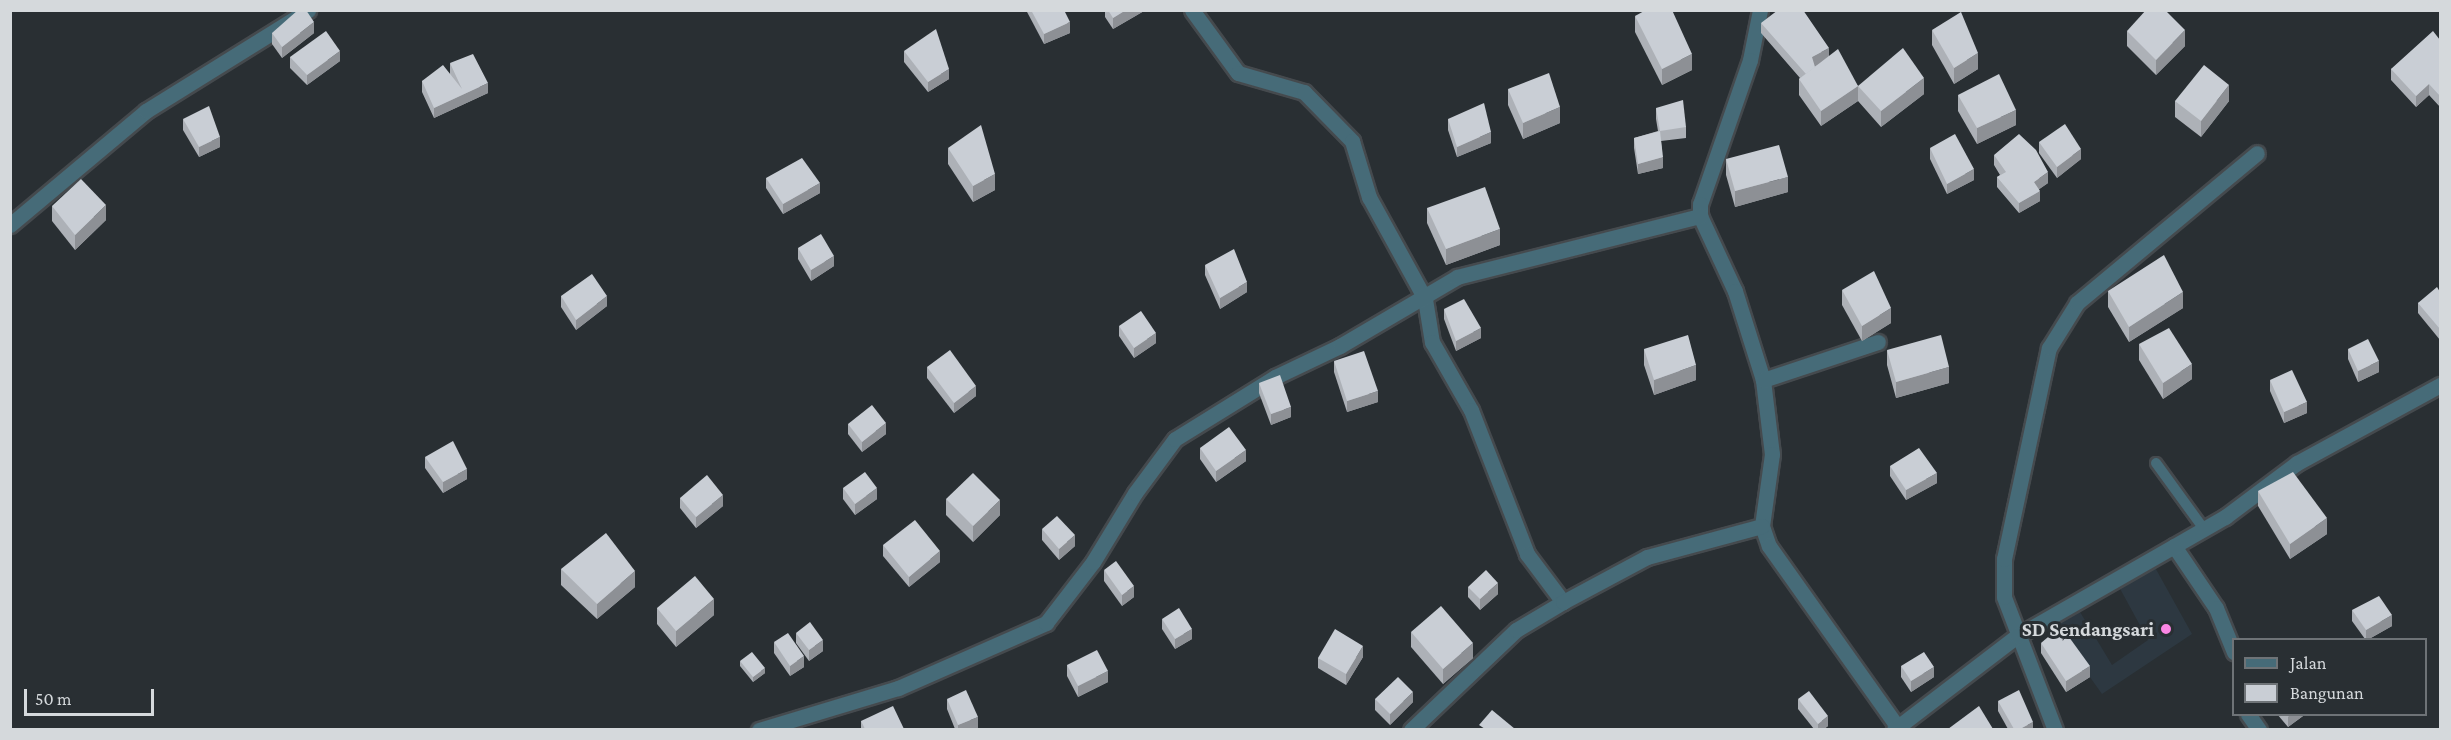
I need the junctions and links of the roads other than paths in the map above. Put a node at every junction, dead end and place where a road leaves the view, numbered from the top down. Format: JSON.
{"nodes":[{"id":1,"x":308,"y":10,"type":"edge"},
{"id":2,"x":1192,"y":10,"type":"edge"},
{"id":3,"x":1760,"y":10,"type":"edge"},
{"id":4,"x":2257,"y":153,"type":"dead end"},
{"id":5,"x":1700,"y":216,"type":"junction"},
{"id":6,"x":10,"y":225,"type":"edge"},
{"id":7,"x":1425,"y":299,"type":"junction"},
{"id":8,"x":1878,"y":342,"type":"dead end"},
{"id":9,"x":1763,"y":380,"type":"junction"},
{"id":10,"x":2440,"y":385,"type":"edge"},
{"id":11,"x":2156,"y":463,"type":"dead end"},
{"id":12,"x":1762,"y":526,"type":"junction"},
{"id":13,"x":2204,"y":530,"type":"junction"},
{"id":14,"x":2174,"y":546,"type":"junction"},
{"id":15,"x":1563,"y":602,"type":"junction"},
{"id":16,"x":2017,"y":636,"type":"junction"},
{"id":17,"x":2232,"y":646,"type":"edge"},
{"id":18,"x":2249,"y":716,"type":"edge"},
{"id":19,"x":1896,"y":728,"type":"edge"},
{"id":20,"x":759,"y":729,"type":"edge"},
{"id":21,"x":1411,"y":729,"type":"edge"},
{"id":22,"x":2055,"y":729,"type":"edge"},
{"id":23,"x":2259,"y":729,"type":"edge"}],
"edges":[{"from":1,"to":6,"type":"street"},
{"from":2,"to":7,"type":"street"},
{"from":3,"to":5,"type":"street"},
{"from":4,"to":16,"type":"street"},
{"from":5,"to":7,"type":"street"},
{"from":5,"to":9,"type":"street"},
{"from":7,"to":15,"type":"street"},
{"from":7,"to":20,"type":"street"},
{"from":8,"to":9,"type":"street"},
{"from":9,"to":12,"type":"street"},
{"from":10,"to":13,"type":"street"},
{"from":11,"to":13,"type":"lane"},
{"from":12,"to":15,"type":"street"},
{"from":12,"to":19,"type":"street"},
{"from":13,"to":14,"type":"street"},
{"from":14,"to":16,"type":"street"},
{"from":14,"to":17,"type":"street"},
{"from":15,"to":21,"type":"street"},
{"from":16,"to":19,"type":"street"},
{"from":16,"to":22,"type":"street"},
{"from":18,"to":23,"type":"street"}]}
